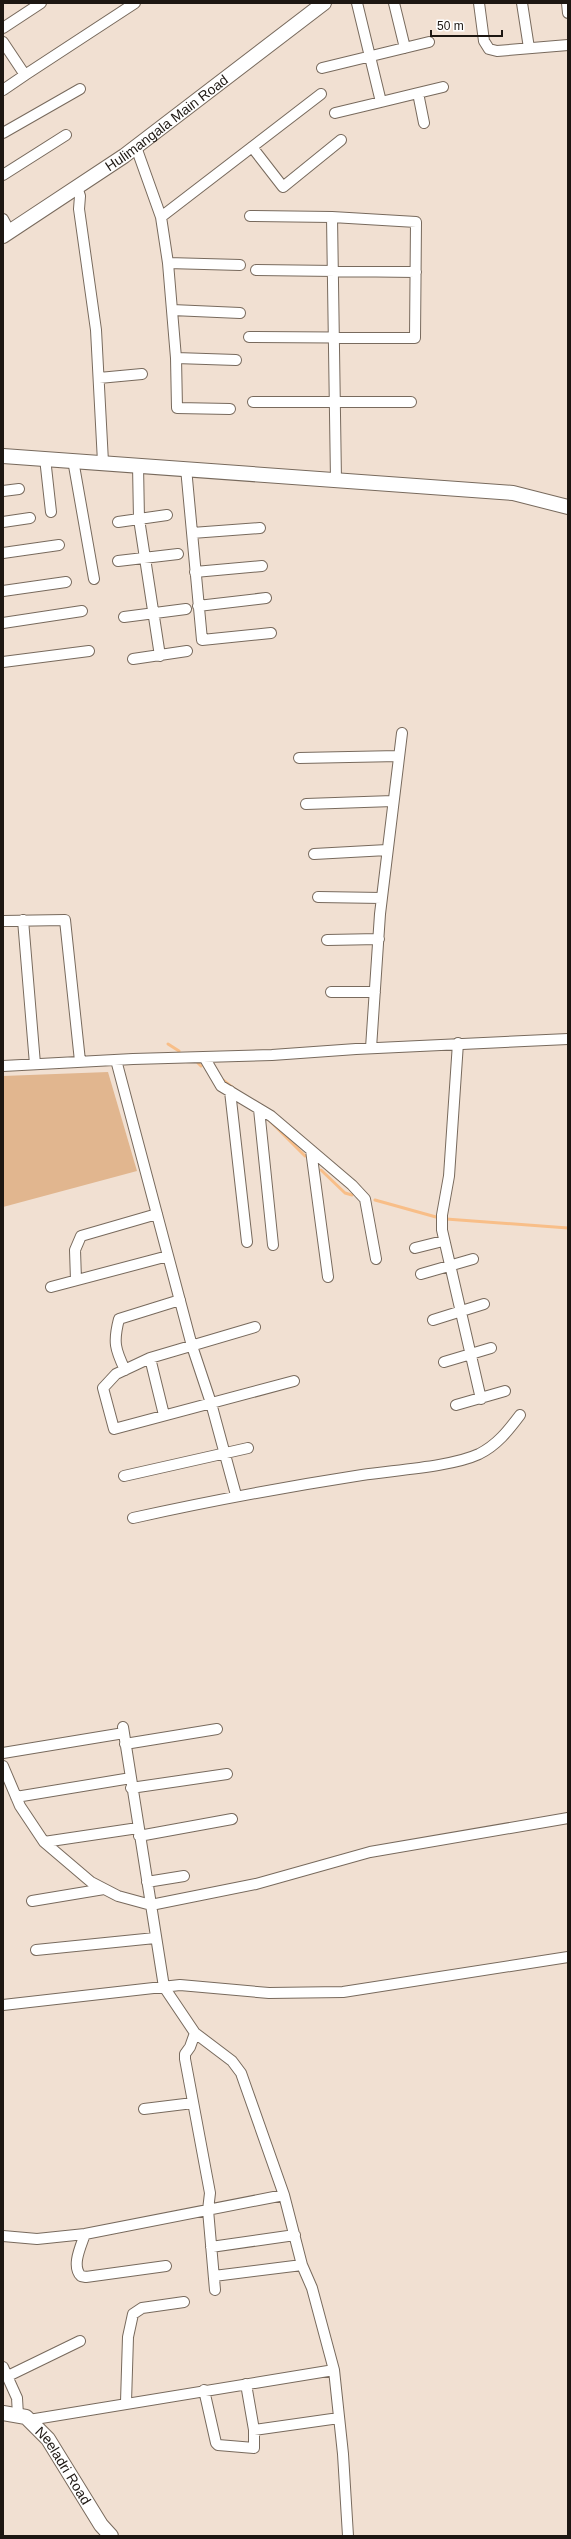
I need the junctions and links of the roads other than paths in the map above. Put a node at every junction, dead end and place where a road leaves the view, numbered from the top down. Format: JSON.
{"nodes":[{"id":1,"x":40,"y":3,"type":"edge"},
{"id":2,"x":135,"y":3,"type":"edge"},
{"id":3,"x":324,"y":3,"type":"edge"},
{"id":4,"x":357,"y":3,"type":"edge"},
{"id":5,"x":394,"y":3,"type":"edge"},
{"id":6,"x":479,"y":3,"type":"edge"},
{"id":7,"x":522,"y":3,"type":"edge"},
{"id":8,"x":567,"y":3,"type":"edge"},
{"id":9,"x":568,"y":13,"type":"edge"},
{"id":10,"x":3,"y":28,"type":"edge"},
{"id":11,"x":3,"y":42,"type":"edge"},
{"id":12,"x":429,"y":42,"type":"dead end"},
{"id":13,"x":568,"y":45,"type":"edge"},
{"id":14,"x":405,"y":48,"type":"junction"},
{"id":15,"x":529,"y":48,"type":"junction"},
{"id":16,"x":370,"y":56,"type":"junction"},
{"id":17,"x":322,"y":68,"type":"dead end"},
{"id":18,"x":25,"y":75,"type":"junction"},
{"id":19,"x":443,"y":87,"type":"dead end"},
{"id":20,"x":80,"y":89,"type":"dead end"},
{"id":21,"x":3,"y":90,"type":"edge"},
{"id":22,"x":418,"y":93,"type":"junction"},
{"id":23,"x":321,"y":94,"type":"dead end"},
{"id":24,"x":381,"y":102,"type":"junction"},
{"id":25,"x":334,"y":113,"type":"dead end"},
{"id":26,"x":424,"y":123,"type":"dead end"},
{"id":27,"x":3,"y":133,"type":"edge"},
{"id":28,"x":66,"y":135,"type":"dead end"},
{"id":29,"x":341,"y":140,"type":"dead end"},
{"id":30,"x":136,"y":147,"type":"junction"},
{"id":31,"x":252,"y":147,"type":"junction"},
{"id":32,"x":3,"y":175,"type":"edge"},
{"id":33,"x":77,"y":187,"type":"junction"},
{"id":34,"x":250,"y":216,"type":"dead end"},
{"id":35,"x":332,"y":216,"type":"junction"},
{"id":36,"x":161,"y":217,"type":"junction"},
{"id":37,"x":3,"y":219,"type":"edge"},
{"id":38,"x":6,"y":234,"type":"edge"},
{"id":39,"x":168,"y":263,"type":"junction"},
{"id":40,"x":240,"y":264,"type":"dead end"},
{"id":41,"x":256,"y":270,"type":"dead end"},
{"id":42,"x":333,"y":271,"type":"junction"},
{"id":43,"x":416,"y":272,"type":"junction"},
{"id":44,"x":172,"y":310,"type":"junction"},
{"id":45,"x":240,"y":313,"type":"dead end"},
{"id":46,"x":249,"y":336,"type":"dead end"},
{"id":47,"x":334,"y":336,"type":"junction"},
{"id":48,"x":176,"y":358,"type":"junction"},
{"id":49,"x":236,"y":360,"type":"dead end"},
{"id":50,"x":142,"y":374,"type":"dead end"},
{"id":51,"x":100,"y":378,"type":"junction"},
{"id":52,"x":253,"y":402,"type":"dead end"},
{"id":53,"x":410,"y":402,"type":"dead end"},
{"id":54,"x":335,"y":403,"type":"junction"},
{"id":55,"x":230,"y":409,"type":"dead end"},
{"id":56,"x":3,"y":456,"type":"edge"},
{"id":57,"x":45,"y":458,"type":"junction"},
{"id":58,"x":73,"y":460,"type":"junction"},
{"id":59,"x":103,"y":462,"type":"junction"},
{"id":60,"x":138,"y":465,"type":"junction"},
{"id":61,"x":186,"y":468,"type":"junction"},
{"id":62,"x":336,"y":480,"type":"junction"},
{"id":63,"x":19,"y":488,"type":"dead end"},
{"id":64,"x":3,"y":491,"type":"edge"},
{"id":65,"x":568,"y":508,"type":"edge"},
{"id":66,"x":51,"y":512,"type":"dead end"},
{"id":67,"x":167,"y":515,"type":"dead end"},
{"id":68,"x":30,"y":518,"type":"dead end"},
{"id":69,"x":139,"y":519,"type":"junction"},
{"id":70,"x":3,"y":522,"type":"edge"},
{"id":71,"x":118,"y":522,"type":"dead end"},
{"id":72,"x":260,"y":528,"type":"dead end"},
{"id":73,"x":192,"y":533,"type":"junction"},
{"id":74,"x":59,"y":545,"type":"dead end"},
{"id":75,"x":3,"y":553,"type":"edge"},
{"id":76,"x":178,"y":554,"type":"dead end"},
{"id":77,"x":145,"y":558,"type":"junction"},
{"id":78,"x":118,"y":561,"type":"dead end"},
{"id":79,"x":262,"y":566,"type":"dead end"},
{"id":80,"x":195,"y":572,"type":"junction"},
{"id":81,"x":94,"y":579,"type":"dead end"},
{"id":82,"x":66,"y":582,"type":"dead end"},
{"id":83,"x":3,"y":591,"type":"edge"},
{"id":84,"x":266,"y":598,"type":"dead end"},
{"id":85,"x":198,"y":606,"type":"junction"},
{"id":86,"x":186,"y":609,"type":"dead end"},
{"id":87,"x":82,"y":611,"type":"dead end"},
{"id":88,"x":153,"y":612,"type":"junction"},
{"id":89,"x":124,"y":617,"type":"dead end"},
{"id":90,"x":3,"y":623,"type":"edge"},
{"id":91,"x":271,"y":633,"type":"dead end"},
{"id":92,"x":89,"y":651,"type":"dead end"},
{"id":93,"x":187,"y":652,"type":"dead end"},
{"id":94,"x":160,"y":656,"type":"junction"},
{"id":95,"x":133,"y":659,"type":"dead end"},
{"id":96,"x":3,"y":662,"type":"edge"},
{"id":97,"x":402,"y":733,"type":"dead end"},
{"id":98,"x":399,"y":756,"type":"junction"},
{"id":99,"x":299,"y":758,"type":"dead end"},
{"id":100,"x":393,"y":801,"type":"junction"},
{"id":101,"x":306,"y":804,"type":"dead end"},
{"id":102,"x":388,"y":850,"type":"junction"},
{"id":103,"x":314,"y":854,"type":"dead end"},
{"id":104,"x":318,"y":897,"type":"dead end"},
{"id":105,"x":382,"y":898,"type":"junction"},
{"id":106,"x":23,"y":920,"type":"junction"},
{"id":107,"x":3,"y":921,"type":"edge"},
{"id":108,"x":379,"y":939,"type":"junction"},
{"id":109,"x":327,"y":940,"type":"dead end"},
{"id":110,"x":332,"y":992,"type":"dead end"},
{"id":111,"x":375,"y":992,"type":"junction"},
{"id":112,"x":568,"y":1039,"type":"edge"},
{"id":113,"x":458,"y":1043,"type":"junction"},
{"id":114,"x":371,"y":1048,"type":"junction"},
{"id":115,"x":204,"y":1057,"type":"junction"},
{"id":116,"x":116,"y":1060,"type":"junction"},
{"id":117,"x":80,"y":1061,"type":"junction"},
{"id":118,"x":35,"y":1064,"type":"junction"},
{"id":119,"x":3,"y":1066,"type":"edge"},
{"id":120,"x":232,"y":1092,"type":"junction"},
{"id":121,"x":259,"y":1111,"type":"junction"},
{"id":122,"x":311,"y":1150,"type":"junction"},
{"id":123,"x":157,"y":1214,"type":"junction"},
{"id":124,"x":248,"y":1242,"type":"dead end"},
{"id":125,"x":443,"y":1242,"type":"junction"},
{"id":126,"x":273,"y":1245,"type":"dead end"},
{"id":127,"x":415,"y":1248,"type":"dead end"},
{"id":128,"x":168,"y":1256,"type":"junction"},
{"id":129,"x":376,"y":1259,"type":"dead end"},
{"id":130,"x":473,"y":1259,"type":"dead end"},
{"id":131,"x":449,"y":1267,"type":"junction"},
{"id":132,"x":421,"y":1274,"type":"dead end"},
{"id":133,"x":328,"y":1277,"type":"dead end"},
{"id":134,"x":76,"y":1280,"type":"junction"},
{"id":135,"x":51,"y":1287,"type":"dead end"},
{"id":136,"x":180,"y":1300,"type":"junction"},
{"id":137,"x":484,"y":1304,"type":"dead end"},
{"id":138,"x":459,"y":1312,"type":"junction"},
{"id":139,"x":433,"y":1320,"type":"dead end"},
{"id":140,"x":255,"y":1327,"type":"dead end"},
{"id":141,"x":192,"y":1346,"type":"junction"},
{"id":142,"x":491,"y":1348,"type":"dead end"},
{"id":143,"x":470,"y":1356,"type":"junction"},
{"id":144,"x":150,"y":1358,"type":"junction"},
{"id":145,"x":444,"y":1362,"type":"dead end"},
{"id":146,"x":125,"y":1370,"type":"junction"},
{"id":147,"x":294,"y":1381,"type":"dead end"},
{"id":148,"x":505,"y":1391,"type":"dead end"},
{"id":149,"x":480,"y":1399,"type":"junction"},
{"id":150,"x":211,"y":1403,"type":"junction"},
{"id":151,"x":456,"y":1405,"type":"dead end"},
{"id":152,"x":164,"y":1415,"type":"junction"},
{"id":153,"x":520,"y":1415,"type":"dead end"},
{"id":154,"x":248,"y":1448,"type":"dead end"},
{"id":155,"x":226,"y":1453,"type":"junction"},
{"id":156,"x":124,"y":1476,"type":"dead end"},
{"id":157,"x":236,"y":1495,"type":"junction"},
{"id":158,"x":133,"y":1518,"type":"dead end"},
{"id":159,"x":217,"y":1729,"type":"dead end"},
{"id":160,"x":124,"y":1735,"type":"junction"},
{"id":161,"x":3,"y":1753,"type":"edge"},
{"id":162,"x":3,"y":1766,"type":"edge"},
{"id":163,"x":227,"y":1774,"type":"dead end"},
{"id":164,"x":131,"y":1783,"type":"junction"},
{"id":165,"x":16,"y":1797,"type":"junction"},
{"id":166,"x":568,"y":1818,"type":"edge"},
{"id":167,"x":232,"y":1819,"type":"dead end"},
{"id":168,"x":138,"y":1832,"type":"junction"},
{"id":169,"x":44,"y":1842,"type":"junction"},
{"id":170,"x":184,"y":1876,"type":"dead end"},
{"id":171,"x":147,"y":1882,"type":"junction"},
{"id":172,"x":104,"y":1889,"type":"junction"},
{"id":173,"x":32,"y":1900,"type":"dead end"},
{"id":174,"x":150,"y":1905,"type":"junction"},
{"id":175,"x":155,"y":1938,"type":"junction"},
{"id":176,"x":36,"y":1950,"type":"dead end"},
{"id":177,"x":568,"y":1957,"type":"edge"},
{"id":178,"x":164,"y":1987,"type":"junction"},
{"id":179,"x":3,"y":2005,"type":"edge"},
{"id":180,"x":194,"y":2033,"type":"junction"},
{"id":181,"x":193,"y":2103,"type":"junction"},
{"id":182,"x":144,"y":2108,"type":"dead end"},
{"id":183,"x":284,"y":2195,"type":"junction"},
{"id":184,"x":208,"y":2210,"type":"junction"},
{"id":185,"x":85,"y":2234,"type":"junction"},
{"id":186,"x":295,"y":2235,"type":"junction"},
{"id":187,"x":3,"y":2236,"type":"edge"},
{"id":188,"x":211,"y":2247,"type":"junction"},
{"id":189,"x":302,"y":2265,"type":"junction"},
{"id":190,"x":166,"y":2266,"type":"dead end"},
{"id":191,"x":214,"y":2276,"type":"junction"},
{"id":192,"x":215,"y":2290,"type":"dead end"},
{"id":193,"x":184,"y":2302,"type":"dead end"},
{"id":194,"x":80,"y":2341,"type":"dead end"},
{"id":195,"x":3,"y":2367,"type":"edge"},
{"id":196,"x":334,"y":2370,"type":"junction"},
{"id":197,"x":8,"y":2376,"type":"junction"},
{"id":198,"x":246,"y":2384,"type":"junction"},
{"id":199,"x":204,"y":2390,"type":"junction"},
{"id":200,"x":126,"y":2402,"type":"junction"},
{"id":201,"x":3,"y":2413,"type":"edge"},
{"id":202,"x":23,"y":2417,"type":"junction"},
{"id":203,"x":339,"y":2418,"type":"junction"},
{"id":204,"x":254,"y":2430,"type":"junction"},
{"id":205,"x":104,"y":2532,"type":"edge"},
{"id":206,"x":348,"y":2536,"type":"edge"}],
"edges":[{"from":1,"to":10,"type":"street"},
{"from":2,"to":18,"type":"street"},
{"from":3,"to":30,"type":"street","name":"Hulimangala Main Road"},
{"from":4,"to":16,"type":"street"},
{"from":5,"to":14,"type":"street"},
{"from":6,"to":15,"type":"street"},
{"from":7,"to":15,"type":"street"},
{"from":8,"to":9,"type":"street"},
{"from":11,"to":18,"type":"street"},
{"from":12,"to":14,"type":"street"},
{"from":13,"to":15,"type":"street"},
{"from":14,"to":16,"type":"street"},
{"from":16,"to":17,"type":"street"},
{"from":16,"to":24,"type":"street"},
{"from":18,"to":21,"type":"street"},
{"from":19,"to":22,"type":"street"},
{"from":20,"to":27,"type":"street"},
{"from":22,"to":24,"type":"street"},
{"from":22,"to":26,"type":"street"},
{"from":23,"to":31,"type":"street"},
{"from":24,"to":25,"type":"street"},
{"from":28,"to":32,"type":"street"},
{"from":29,"to":31,"type":"street"},
{"from":30,"to":33,"type":"street","name":"Hulimangala Main Road"},
{"from":30,"to":36,"type":"street"},
{"from":31,"to":36,"type":"street"},
{"from":33,"to":38,"type":"street","name":"Hulimangala Main Road"},
{"from":33,"to":51,"type":"street"},
{"from":34,"to":35,"type":"street"},
{"from":35,"to":42,"type":"street"},
{"from":35,"to":43,"type":"street"},
{"from":36,"to":39,"type":"street"},
{"from":37,"to":38,"type":"street"},
{"from":39,"to":40,"type":"street"},
{"from":39,"to":44,"type":"street"},
{"from":41,"to":42,"type":"street"},
{"from":42,"to":43,"type":"street"},
{"from":42,"to":47,"type":"street"},
{"from":43,"to":47,"type":"street"},
{"from":44,"to":45,"type":"street"},
{"from":44,"to":48,"type":"street"},
{"from":46,"to":47,"type":"street"},
{"from":47,"to":54,"type":"street"},
{"from":48,"to":49,"type":"street"},
{"from":48,"to":55,"type":"street"},
{"from":50,"to":51,"type":"street"},
{"from":51,"to":59,"type":"street"},
{"from":52,"to":54,"type":"street"},
{"from":53,"to":54,"type":"street"},
{"from":54,"to":62,"type":"street"},
{"from":56,"to":57,"type":"street"},
{"from":57,"to":58,"type":"street"},
{"from":57,"to":66,"type":"street"},
{"from":58,"to":59,"type":"street"},
{"from":58,"to":81,"type":"street"},
{"from":59,"to":60,"type":"street"},
{"from":60,"to":61,"type":"street"},
{"from":60,"to":69,"type":"street"},
{"from":61,"to":62,"type":"street"},
{"from":61,"to":73,"type":"street"},
{"from":62,"to":65,"type":"street"},
{"from":63,"to":64,"type":"street"},
{"from":67,"to":69,"type":"street"},
{"from":68,"to":70,"type":"street"},
{"from":69,"to":71,"type":"street"},
{"from":69,"to":77,"type":"street"},
{"from":72,"to":73,"type":"street"},
{"from":73,"to":80,"type":"street"},
{"from":74,"to":75,"type":"street"},
{"from":76,"to":77,"type":"street"},
{"from":77,"to":78,"type":"street"},
{"from":77,"to":88,"type":"street"},
{"from":79,"to":80,"type":"street"},
{"from":80,"to":85,"type":"street"},
{"from":82,"to":83,"type":"street"},
{"from":84,"to":85,"type":"street"},
{"from":85,"to":91,"type":"street"},
{"from":86,"to":88,"type":"street"},
{"from":87,"to":90,"type":"street"},
{"from":88,"to":89,"type":"street"},
{"from":88,"to":94,"type":"street"},
{"from":92,"to":96,"type":"street"},
{"from":93,"to":94,"type":"street"},
{"from":94,"to":95,"type":"street"},
{"from":97,"to":98,"type":"street"},
{"from":98,"to":99,"type":"street"},
{"from":98,"to":100,"type":"street"},
{"from":100,"to":101,"type":"street"},
{"from":100,"to":102,"type":"street"},
{"from":102,"to":103,"type":"street"},
{"from":102,"to":105,"type":"street"},
{"from":104,"to":105,"type":"street"},
{"from":105,"to":108,"type":"street"},
{"from":106,"to":107,"type":"street"},
{"from":106,"to":117,"type":"street"},
{"from":106,"to":118,"type":"street"},
{"from":108,"to":109,"type":"street"},
{"from":108,"to":111,"type":"street"},
{"from":110,"to":111,"type":"street"},
{"from":111,"to":114,"type":"street"},
{"from":112,"to":113,"type":"street"},
{"from":113,"to":114,"type":"street"},
{"from":113,"to":125,"type":"street"},
{"from":114,"to":115,"type":"street"},
{"from":115,"to":116,"type":"street"},
{"from":115,"to":120,"type":"street"},
{"from":116,"to":117,"type":"street"},
{"from":116,"to":123,"type":"street"},
{"from":117,"to":118,"type":"street"},
{"from":118,"to":119,"type":"street"},
{"from":120,"to":121,"type":"street"},
{"from":120,"to":124,"type":"street"},
{"from":121,"to":122,"type":"street"},
{"from":121,"to":126,"type":"street"},
{"from":122,"to":129,"type":"street"},
{"from":122,"to":133,"type":"street"},
{"from":123,"to":128,"type":"street"},
{"from":123,"to":134,"type":"street"},
{"from":125,"to":127,"type":"street"},
{"from":125,"to":131,"type":"street"},
{"from":128,"to":134,"type":"street"},
{"from":128,"to":136,"type":"street"},
{"from":130,"to":131,"type":"street"},
{"from":131,"to":132,"type":"street"},
{"from":131,"to":138,"type":"street"},
{"from":134,"to":135,"type":"street"},
{"from":136,"to":141,"type":"street"},
{"from":136,"to":146,"type":"street"},
{"from":137,"to":138,"type":"street"},
{"from":138,"to":139,"type":"street"},
{"from":138,"to":143,"type":"street"},
{"from":140,"to":141,"type":"street"},
{"from":141,"to":144,"type":"street"},
{"from":141,"to":150,"type":"street"},
{"from":142,"to":143,"type":"street"},
{"from":143,"to":145,"type":"street"},
{"from":143,"to":149,"type":"street"},
{"from":144,"to":146,"type":"street"},
{"from":144,"to":152,"type":"street"},
{"from":146,"to":152,"type":"street"},
{"from":147,"to":150,"type":"street"},
{"from":148,"to":149,"type":"street"},
{"from":149,"to":151,"type":"street"},
{"from":150,"to":152,"type":"street"},
{"from":150,"to":155,"type":"street"},
{"from":153,"to":157,"type":"street"},
{"from":154,"to":155,"type":"street"},
{"from":155,"to":156,"type":"street"},
{"from":155,"to":157,"type":"street"},
{"from":157,"to":158,"type":"street"},
{"from":159,"to":160,"type":"street"},
{"from":160,"to":161,"type":"street"},
{"from":160,"to":164,"type":"street"},
{"from":162,"to":165,"type":"street"},
{"from":163,"to":164,"type":"street"},
{"from":164,"to":165,"type":"street"},
{"from":164,"to":168,"type":"street"},
{"from":165,"to":169,"type":"street"},
{"from":166,"to":174,"type":"street"},
{"from":167,"to":168,"type":"street"},
{"from":168,"to":169,"type":"street"},
{"from":168,"to":171,"type":"street"},
{"from":169,"to":172,"type":"street"},
{"from":170,"to":171,"type":"street"},
{"from":171,"to":174,"type":"street"},
{"from":172,"to":173,"type":"street"},
{"from":172,"to":174,"type":"street"},
{"from":174,"to":175,"type":"street"},
{"from":175,"to":176,"type":"street"},
{"from":175,"to":178,"type":"street"},
{"from":177,"to":178,"type":"street"},
{"from":178,"to":179,"type":"street"},
{"from":178,"to":180,"type":"street"},
{"from":180,"to":181,"type":"street"},
{"from":180,"to":183,"type":"street"},
{"from":181,"to":182,"type":"street"},
{"from":181,"to":184,"type":"street"},
{"from":183,"to":184,"type":"street"},
{"from":183,"to":186,"type":"street"},
{"from":184,"to":185,"type":"street"},
{"from":184,"to":188,"type":"street"},
{"from":185,"to":187,"type":"street"},
{"from":185,"to":190,"type":"street"},
{"from":186,"to":188,"type":"street"},
{"from":186,"to":189,"type":"street"},
{"from":188,"to":191,"type":"street"},
{"from":189,"to":191,"type":"street"},
{"from":189,"to":196,"type":"street"},
{"from":191,"to":192,"type":"street"},
{"from":193,"to":200,"type":"street"},
{"from":194,"to":197,"type":"street"},
{"from":195,"to":197,"type":"street"},
{"from":196,"to":198,"type":"street"},
{"from":196,"to":203,"type":"street"},
{"from":197,"to":202,"type":"street"},
{"from":198,"to":199,"type":"street"},
{"from":198,"to":204,"type":"street"},
{"from":199,"to":200,"type":"street"},
{"from":199,"to":204,"type":"street"},
{"from":200,"to":202,"type":"street"},
{"from":201,"to":202,"type":"street"},
{"from":202,"to":205,"type":"street","name":"Neeladri Road"},
{"from":203,"to":204,"type":"street"},
{"from":203,"to":206,"type":"street"}]}
